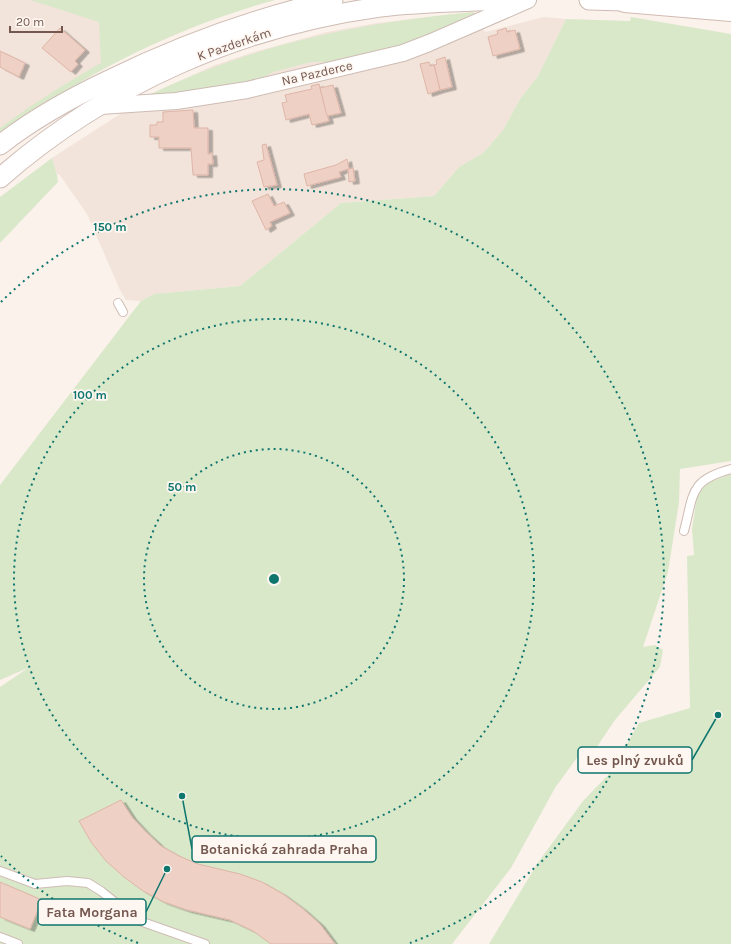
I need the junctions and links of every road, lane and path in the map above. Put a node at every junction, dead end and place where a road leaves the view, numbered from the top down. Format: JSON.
{"nodes":[{"id":1,"x":333,"y":0,"type":"edge"},
{"id":2,"x":500,"y":0,"type":"edge"},
{"id":3,"x":528,"y":0,"type":"edge"},
{"id":4,"x":589,"y":0,"type":"edge"},
{"id":5,"x":628,"y":1,"type":"edge"},
{"id":6,"x":715,"y":7,"type":"edge"},
{"id":7,"x":96,"y":106,"type":"junction"},
{"id":8,"x":0,"y":146,"type":"edge"},
{"id":9,"x":0,"y":178,"type":"edge"},
{"id":10,"x":118,"y":303,"type":"dead end"},
{"id":11,"x":123,"y":312,"type":"dead end"},
{"id":12,"x":731,"y":469,"type":"edge"},
{"id":13,"x":684,"y":531,"type":"dead end"},
{"id":14,"x":0,"y":871,"type":"edge"},
{"id":15,"x":0,"y":937,"type":"edge"},
{"id":16,"x":18,"y":944,"type":"edge"},
{"id":17,"x":205,"y":944,"type":"edge"}],
"edges":[{"from":1,"to":8,"type":"street","name":"K Pazderkám"},
{"from":2,"to":7,"type":"street","name":"K Pazderkám"},
{"from":3,"to":7,"type":"street","name":"Na Pazderce"},
{"from":4,"to":5,"type":"street"},
{"from":5,"to":6,"type":"main road"},
{"from":7,"to":9,"type":"street","name":"K Pazderkám"},
{"from":10,"to":11,"type":"lane"},
{"from":12,"to":13,"type":"lane"},
{"from":14,"to":17,"type":"lane"},
{"from":15,"to":16,"type":"lane"}]}
